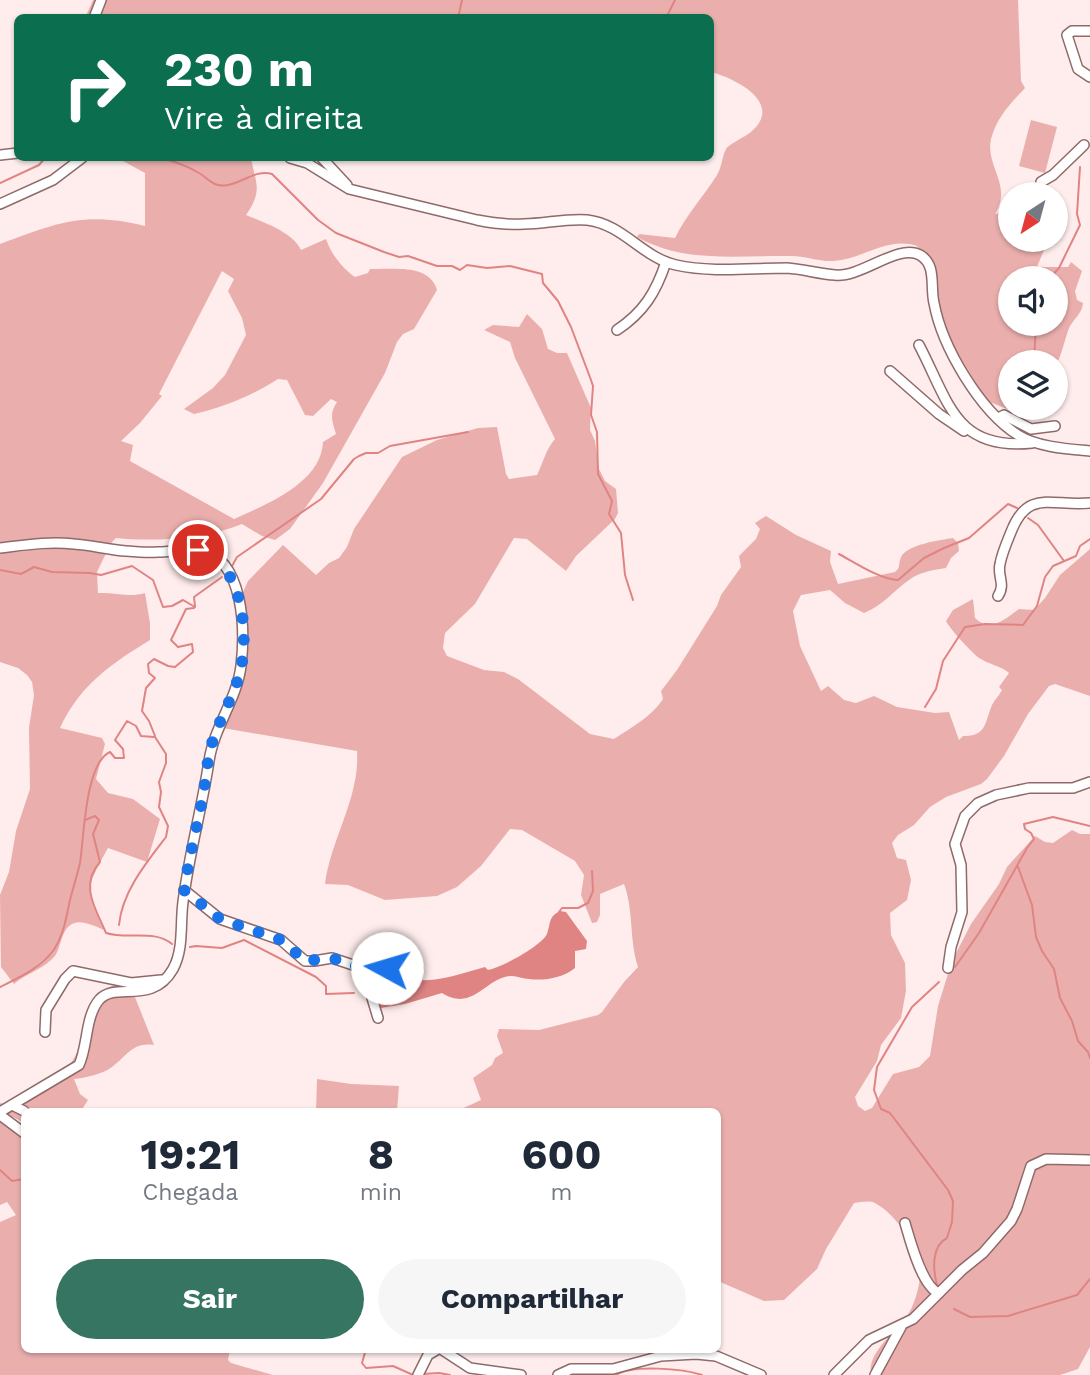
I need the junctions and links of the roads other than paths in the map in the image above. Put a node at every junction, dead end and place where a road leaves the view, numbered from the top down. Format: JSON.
{"nodes":[{"id":1,"x":1090,"y":31,"type":"edge"},
{"id":2,"x":1090,"y":78,"type":"edge"},
{"id":3,"x":1084,"y":145,"type":"dead end"},
{"id":4,"x":78,"y":161,"type":"edge"},
{"id":5,"x":300,"y":161,"type":"edge"},
{"id":6,"x":326,"y":161,"type":"edge"},
{"id":7,"x":1041,"y":182,"type":"dead end"},
{"id":8,"x":349,"y":189,"type":"junction"},
{"id":9,"x":0,"y":204,"type":"edge"},
{"id":10,"x":666,"y":262,"type":"junction"},
{"id":11,"x":617,"y":330,"type":"dead end"},
{"id":12,"x":919,"y":345,"type":"dead end"},
{"id":13,"x":890,"y":371,"type":"dead end"},
{"id":14,"x":998,"y":418,"type":"edge"},
{"id":15,"x":1000,"y":420,"type":"edge"},
{"id":16,"x":1014,"y":420,"type":"edge"},
{"id":17,"x":1055,"y":426,"type":"dead end"},
{"id":18,"x":972,"y":433,"type":"junction"},
{"id":19,"x":1037,"y":442,"type":"junction"},
{"id":20,"x":1090,"y":451,"type":"edge"},
{"id":21,"x":1090,"y":503,"type":"edge"},
{"id":22,"x":0,"y":548,"type":"edge"},
{"id":23,"x":998,"y":596,"type":"dead end"},
{"id":24,"x":1090,"y":782,"type":"edge"},
{"id":25,"x":184,"y":890,"type":"junction"},
{"id":26,"x":387,"y":968,"type":"dead end"},
{"id":27,"x":948,"y":968,"type":"dead end"},
{"id":28,"x":372,"y":969,"type":"junction"},
{"id":29,"x":163,"y":980,"type":"junction"},
{"id":30,"x":378,"y":1018,"type":"dead end"},
{"id":31,"x":45,"y":1032,"type":"dead end"},
{"id":32,"x":12,"y":1105,"type":"junction"},
{"id":33,"x":21,"y":1110,"type":"edge"},
{"id":34,"x":0,"y":1114,"type":"edge"},
{"id":35,"x":21,"y":1131,"type":"edge"},
{"id":36,"x":1090,"y":1160,"type":"edge"},
{"id":37,"x":905,"y":1223,"type":"dead end"},
{"id":38,"x":939,"y":1293,"type":"junction"},
{"id":39,"x":902,"y":1325,"type":"junction"},
{"id":40,"x":433,"y":1353,"type":"edge"},
{"id":41,"x":446,"y":1353,"type":"edge"},
{"id":42,"x":418,"y":1375,"type":"edge"},
{"id":43,"x":521,"y":1375,"type":"edge"},
{"id":44,"x":558,"y":1375,"type":"edge"},
{"id":45,"x":761,"y":1375,"type":"edge"},
{"id":46,"x":834,"y":1375,"type":"edge"},
{"id":47,"x":875,"y":1375,"type":"edge"}],
"edges":[{"from":1,"to":2,"type":"street"},
{"from":3,"to":7,"type":"street"},
{"from":4,"to":9,"type":"street"},
{"from":5,"to":8,"type":"street"},
{"from":6,"to":8,"type":"street"},
{"from":8,"to":10,"type":"street"},
{"from":10,"to":11,"type":"street"},
{"from":10,"to":14,"type":"street"},
{"from":12,"to":18,"type":"street"},
{"from":13,"to":18,"type":"street"},
{"from":15,"to":19,"type":"street"},
{"from":16,"to":17,"type":"street"},
{"from":18,"to":19,"type":"street"},
{"from":19,"to":20,"type":"street"},
{"from":21,"to":23,"type":"street"},
{"from":22,"to":25,"type":"street"},
{"from":24,"to":27,"type":"street"},
{"from":25,"to":28,"type":"street"},
{"from":25,"to":29,"type":"street"},
{"from":26,"to":28,"type":"street"},
{"from":28,"to":30,"type":"street"},
{"from":29,"to":31,"type":"street"},
{"from":29,"to":32,"type":"street"},
{"from":32,"to":33,"type":"street"},
{"from":32,"to":34,"type":"street"},
{"from":34,"to":35,"type":"street"},
{"from":36,"to":38,"type":"street"},
{"from":37,"to":38,"type":"street"},
{"from":38,"to":39,"type":"street"},
{"from":39,"to":46,"type":"street"},
{"from":39,"to":47,"type":"street"},
{"from":40,"to":42,"type":"street"},
{"from":41,"to":43,"type":"street"},
{"from":44,"to":45,"type":"street"}]}
